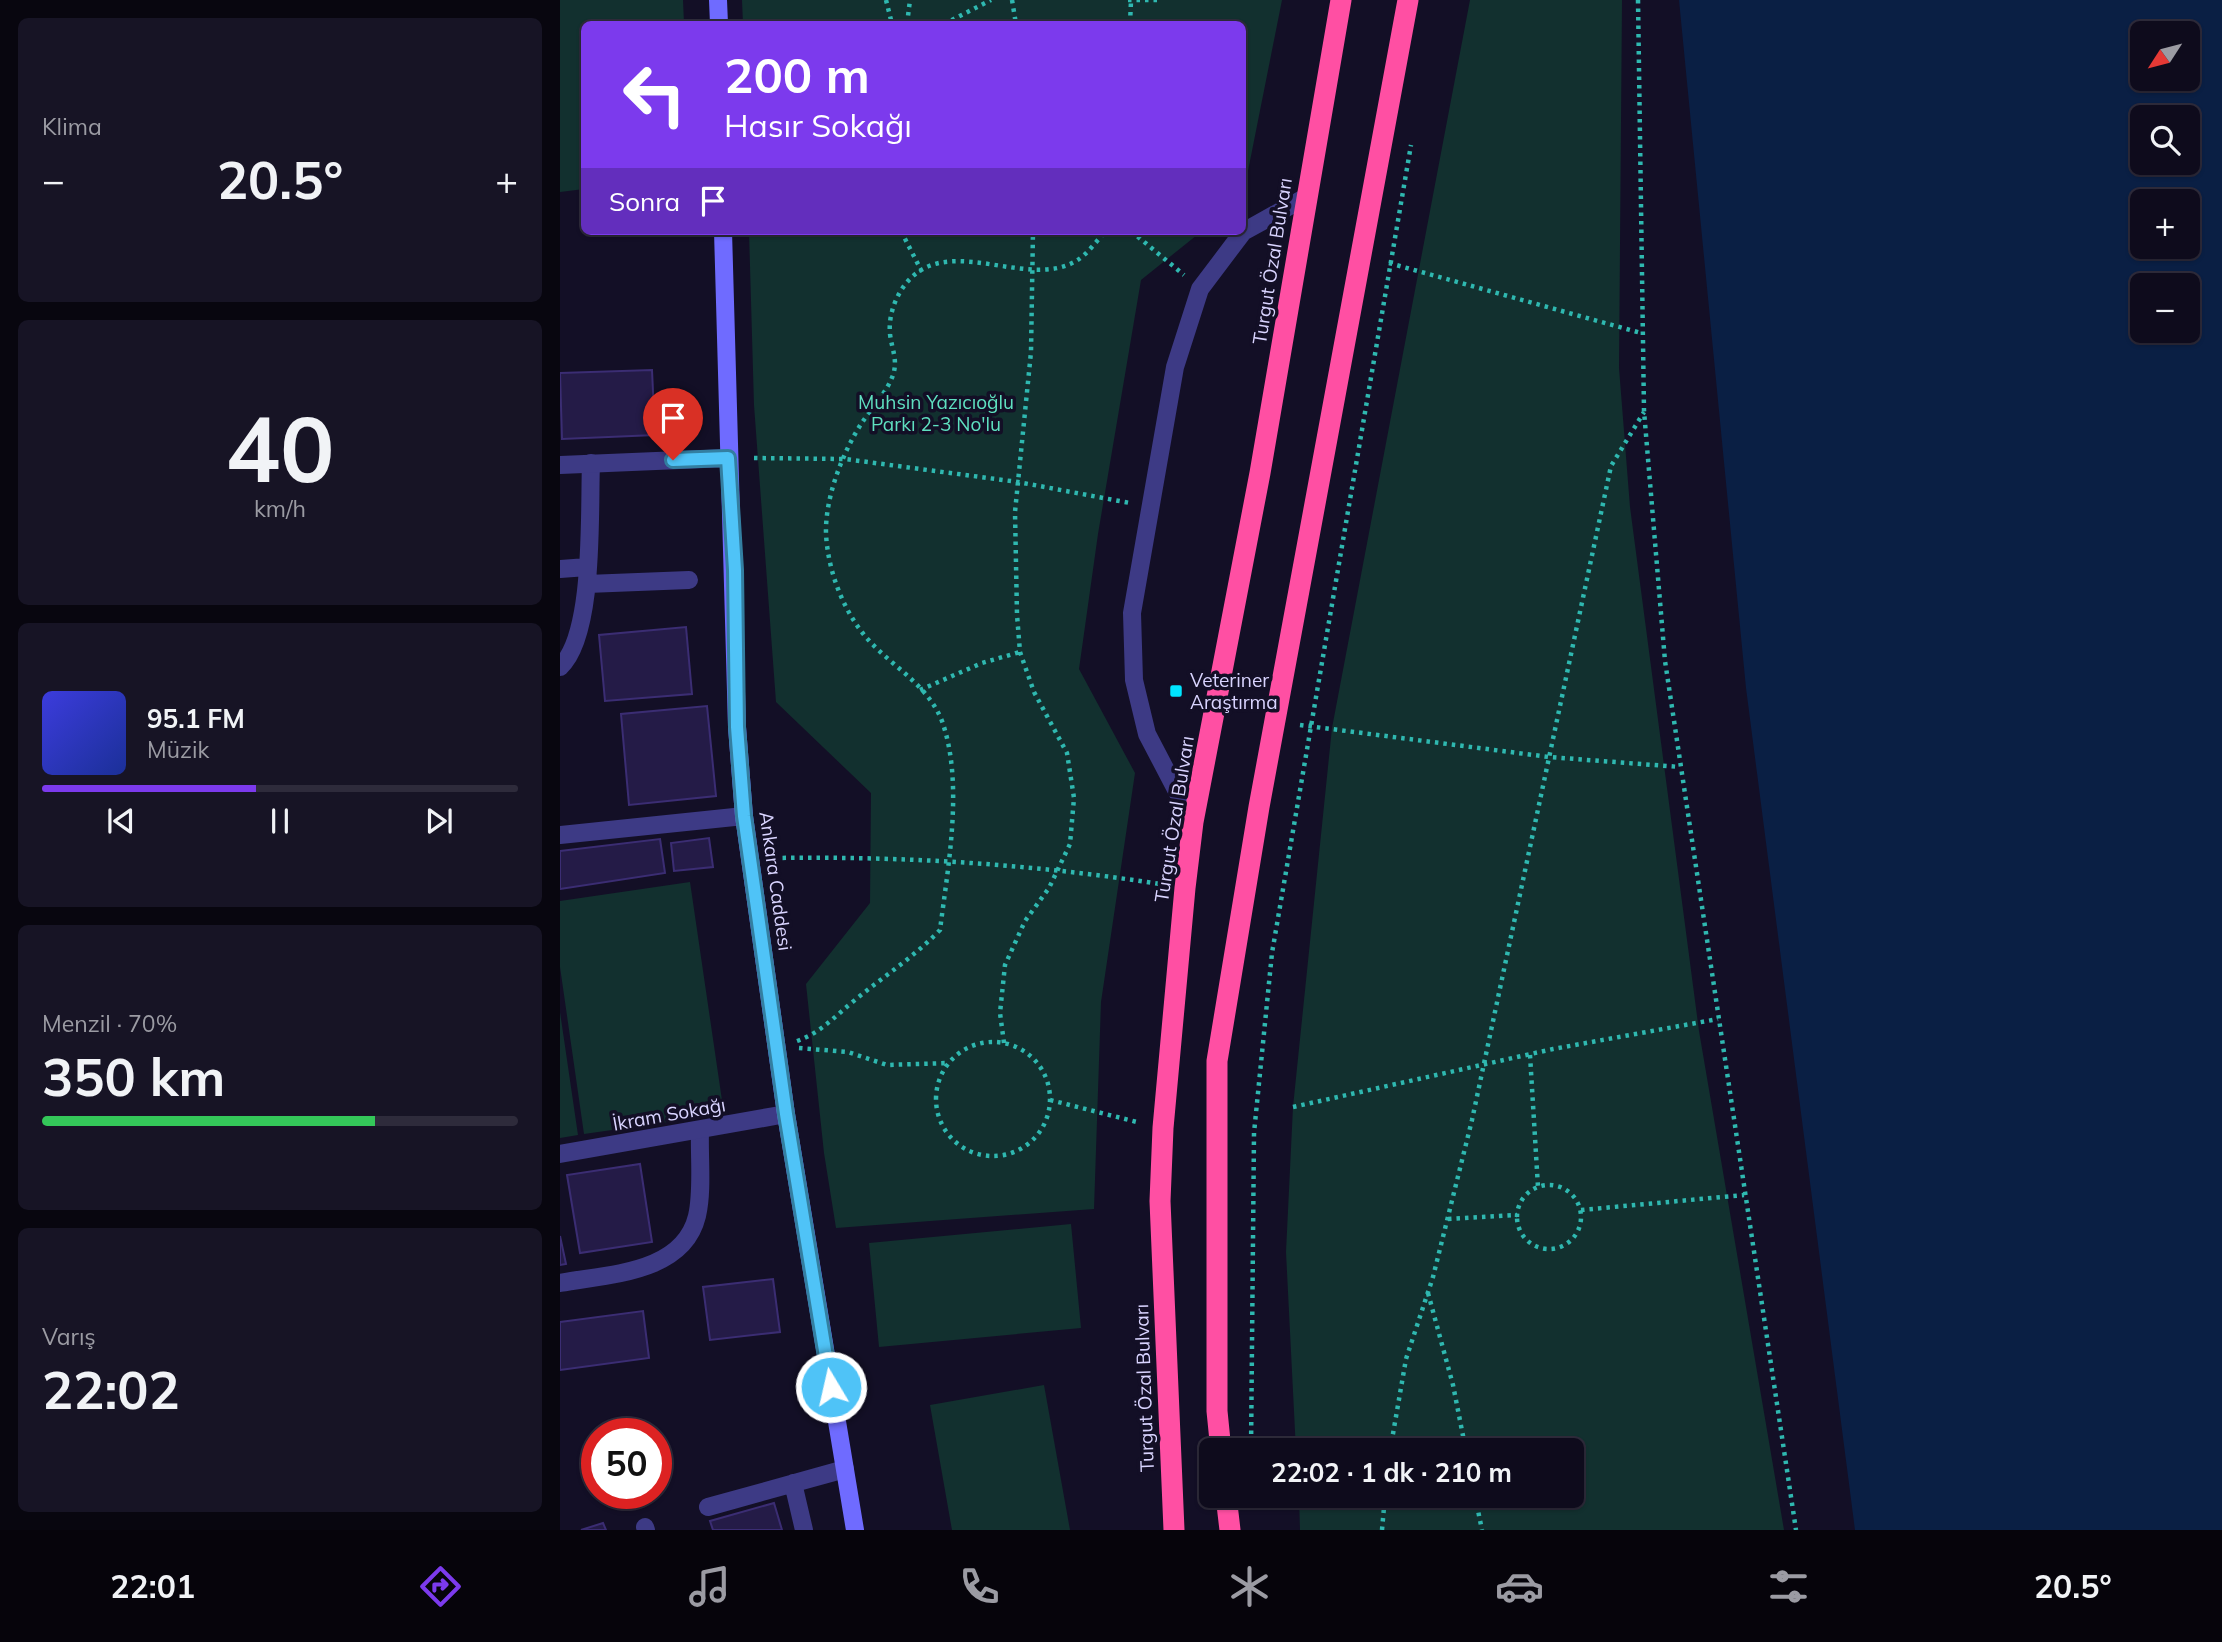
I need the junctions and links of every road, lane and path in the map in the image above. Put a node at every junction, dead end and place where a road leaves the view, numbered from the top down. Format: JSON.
{"nodes":[{"id":1,"x":718,"y":0,"type":"edge"},
{"id":2,"x":886,"y":0,"type":"edge"},
{"id":3,"x":910,"y":0,"type":"edge"},
{"id":4,"x":991,"y":0,"type":"edge"},
{"id":5,"x":1012,"y":0,"type":"edge"},
{"id":6,"x":1160,"y":0,"type":"edge"},
{"id":7,"x":1341,"y":0,"type":"edge"},
{"id":8,"x":1408,"y":0,"type":"edge"},
{"id":9,"x":1637,"y":0,"type":"edge"},
{"id":10,"x":1129,"y":1,"type":"edge"},
{"id":11,"x":719,"y":21,"type":"edge"},
{"id":12,"x":891,"y":21,"type":"edge"},
{"id":13,"x":907,"y":21,"type":"edge"},
{"id":14,"x":950,"y":21,"type":"edge"},
{"id":15,"x":1016,"y":21,"type":"edge"},
{"id":16,"x":1130,"y":21,"type":"edge"},
{"id":17,"x":1413,"y":132,"type":"dead end"},
{"id":18,"x":1306,"y":197,"type":"junction"},
{"id":19,"x":1246,"y":230,"type":"edge"},
{"id":20,"x":723,"y":235,"type":"edge"},
{"id":21,"x":903,"y":235,"type":"edge"},
{"id":22,"x":1033,"y":235,"type":"edge"},
{"id":23,"x":1102,"y":235,"type":"edge"},
{"id":24,"x":1136,"y":235,"type":"edge"},
{"id":25,"x":1241,"y":235,"type":"edge"},
{"id":26,"x":1361,"y":255,"type":"junction"},
{"id":27,"x":1391,"y":263,"type":"junction"},
{"id":28,"x":1032,"y":270,"type":"junction"},
{"id":29,"x":922,"y":272,"type":"junction"},
{"id":30,"x":1200,"y":289,"type":"junction"},
{"id":31,"x":1641,"y":333,"type":"junction"},
{"id":32,"x":1644,"y":411,"type":"junction"},
{"id":33,"x":728,"y":458,"type":"junction"},
{"id":34,"x":845,"y":458,"type":"junction"},
{"id":35,"x":591,"y":463,"type":"junction"},
{"id":36,"x":560,"y":465,"type":"edge"},
{"id":37,"x":1018,"y":482,"type":"junction"},
{"id":38,"x":1151,"y":507,"type":"junction"},
{"id":39,"x":560,"y":569,"type":"edge"},
{"id":40,"x":587,"y":576,"type":"junction"},
{"id":41,"x":690,"y":580,"type":"dead end"},
{"id":42,"x":1020,"y":652,"type":"junction"},
{"id":43,"x":560,"y":667,"type":"edge"},
{"id":44,"x":920,"y":690,"type":"junction"},
{"id":45,"x":1275,"y":722,"type":"junction"},
{"id":46,"x":1311,"y":726,"type":"junction"},
{"id":47,"x":1549,"y":757,"type":"junction"},
{"id":48,"x":1680,"y":767,"type":"junction"},
{"id":49,"x":744,"y":816,"type":"junction"},
{"id":50,"x":1193,"y":822,"type":"junction"},
{"id":51,"x":560,"y":835,"type":"edge"},
{"id":52,"x":751,"y":858,"type":"junction"},
{"id":53,"x":948,"y":860,"type":"junction"},
{"id":54,"x":1059,"y":869,"type":"junction"},
{"id":55,"x":1185,"y":888,"type":"junction"},
{"id":56,"x":1718,"y":1019,"type":"junction"},
{"id":57,"x":1004,"y":1043,"type":"junction"},
{"id":58,"x":778,"y":1047,"type":"junction"},
{"id":59,"x":1530,"y":1054,"type":"junction"},
{"id":60,"x":948,"y":1063,"type":"junction"},
{"id":61,"x":1484,"y":1065,"type":"junction"},
{"id":62,"x":1050,"y":1100,"type":"junction"},
{"id":63,"x":1293,"y":1107,"type":"dead end"},
{"id":64,"x":786,"y":1114,"type":"junction"},
{"id":65,"x":1163,"y":1128,"type":"junction"},
{"id":66,"x":700,"y":1130,"type":"junction"},
{"id":67,"x":560,"y":1154,"type":"edge"},
{"id":68,"x":1538,"y":1187,"type":"junction"},
{"id":69,"x":1744,"y":1195,"type":"junction"},
{"id":70,"x":1581,"y":1210,"type":"junction"},
{"id":71,"x":1517,"y":1215,"type":"junction"},
{"id":72,"x":1447,"y":1219,"type":"junction"},
{"id":73,"x":560,"y":1283,"type":"edge"},
{"id":74,"x":1428,"y":1292,"type":"junction"},
{"id":75,"x":1220,"y":1438,"type":"edge"},
{"id":76,"x":1251,"y":1438,"type":"edge"},
{"id":77,"x":1392,"y":1438,"type":"edge"},
{"id":78,"x":1463,"y":1438,"type":"edge"},
{"id":79,"x":845,"y":1469,"type":"junction"},
{"id":80,"x":793,"y":1483,"type":"junction"},
{"id":81,"x":708,"y":1507,"type":"dead end"},
{"id":82,"x":1227,"y":1508,"type":"edge"},
{"id":83,"x":1384,"y":1508,"type":"edge"},
{"id":84,"x":1477,"y":1508,"type":"edge"},
{"id":85,"x":804,"y":1530,"type":"edge"},
{"id":86,"x":855,"y":1530,"type":"edge"},
{"id":87,"x":1172,"y":1530,"type":"edge"},
{"id":88,"x":1230,"y":1530,"type":"edge"},
{"id":89,"x":1382,"y":1530,"type":"edge"},
{"id":90,"x":1482,"y":1530,"type":"edge"},
{"id":91,"x":1796,"y":1530,"type":"edge"}],
"edges":[{"from":1,"to":11,"type":"main road"},
{"from":2,"to":12,"type":"path"},
{"from":3,"to":13,"type":"path"},
{"from":4,"to":14,"type":"path"},
{"from":5,"to":15,"type":"path"},
{"from":6,"to":10,"type":"path"},
{"from":7,"to":18,"type":"highway","name":"Turgut Özal Bulvarı"},
{"from":8,"to":26,"type":"highway"},
{"from":9,"to":31,"type":"path"},
{"from":10,"to":16,"type":"path"},
{"from":17,"to":27,"type":"path"},
{"from":18,"to":19,"type":"street"},
{"from":18,"to":50,"type":"highway","name":"Turgut Özal Bulvarı"},
{"from":20,"to":33,"type":"main road","name":"Ankara Caddesi"},
{"from":21,"to":29,"type":"path"},
{"from":22,"to":28,"type":"path"},
{"from":23,"to":28,"type":"path"},
{"from":24,"to":30,"type":"path"},
{"from":25,"to":30,"type":"street"},
{"from":26,"to":27,"type":"path"},
{"from":26,"to":45,"type":"highway"},
{"from":27,"to":31,"type":"path"},
{"from":27,"to":46,"type":"path"},
{"from":28,"to":29,"type":"path"},
{"from":28,"to":37,"type":"path"},
{"from":29,"to":34,"type":"path"},
{"from":30,"to":38,"type":"street"},
{"from":31,"to":32,"type":"path"},
{"from":32,"to":47,"type":"path"},
{"from":32,"to":48,"type":"path"},
{"from":33,"to":34,"type":"path"},
{"from":33,"to":35,"type":"street"},
{"from":33,"to":49,"type":"main road","name":"Ankara Caddesi"},
{"from":34,"to":37,"type":"path"},
{"from":34,"to":44,"type":"path"},
{"from":35,"to":36,"type":"street"},
{"from":35,"to":40,"type":"street"},
{"from":37,"to":38,"type":"path"},
{"from":37,"to":42,"type":"path"},
{"from":38,"to":50,"type":"street"},
{"from":39,"to":40,"type":"street"},
{"from":40,"to":41,"type":"street"},
{"from":40,"to":43,"type":"street"},
{"from":42,"to":44,"type":"path"},
{"from":42,"to":54,"type":"path"},
{"from":44,"to":53,"type":"path"},
{"from":45,"to":46,"type":"path"},
{"from":45,"to":75,"type":"highway"},
{"from":46,"to":47,"type":"path"},
{"from":46,"to":76,"type":"path"},
{"from":47,"to":48,"type":"path"},
{"from":47,"to":61,"type":"path"},
{"from":48,"to":56,"type":"path"},
{"from":49,"to":51,"type":"street"},
{"from":49,"to":52,"type":"main road","name":"Ankara Caddesi"},
{"from":50,"to":55,"type":"highway","name":"Turgut Özal Bulvarı"},
{"from":52,"to":53,"type":"path"},
{"from":52,"to":58,"type":"main road","name":"Ankara Caddesi"},
{"from":53,"to":54,"type":"path"},
{"from":53,"to":58,"type":"path"},
{"from":54,"to":55,"type":"path"},
{"from":54,"to":57,"type":"path"},
{"from":55,"to":65,"type":"highway","name":"Turgut Özal Bulvarı"},
{"from":56,"to":59,"type":"path"},
{"from":56,"to":69,"type":"path"},
{"from":57,"to":60,"type":"path"},
{"from":57,"to":62,"type":"path"},
{"from":58,"to":60,"type":"path"},
{"from":58,"to":64,"type":"main road","name":"Ankara Caddesi"},
{"from":59,"to":61,"type":"path"},
{"from":59,"to":68,"type":"path"},
{"from":60,"to":62,"type":"path"},
{"from":61,"to":63,"type":"path"},
{"from":61,"to":72,"type":"path"},
{"from":62,"to":65,"type":"path"},
{"from":64,"to":66,"type":"street","name":"İkram Sokağı"},
{"from":64,"to":79,"type":"main road","name":"Ankara Caddesi"},
{"from":65,"to":87,"type":"highway","name":"Turgut Özal Bulvarı"},
{"from":66,"to":67,"type":"street","name":"İkram Sokağı"},
{"from":66,"to":73,"type":"street"},
{"from":68,"to":70,"type":"path"},
{"from":68,"to":71,"type":"path"},
{"from":69,"to":70,"type":"path"},
{"from":69,"to":91,"type":"path"},
{"from":70,"to":71,"type":"path"},
{"from":71,"to":72,"type":"path"},
{"from":72,"to":74,"type":"path"},
{"from":74,"to":77,"type":"path"},
{"from":74,"to":78,"type":"path"},
{"from":79,"to":80,"type":"street"},
{"from":79,"to":86,"type":"main road","name":"Ankara Caddesi"},
{"from":80,"to":81,"type":"street"},
{"from":80,"to":85,"type":"street"},
{"from":82,"to":88,"type":"highway"},
{"from":83,"to":89,"type":"path"},
{"from":84,"to":90,"type":"path"}]}
